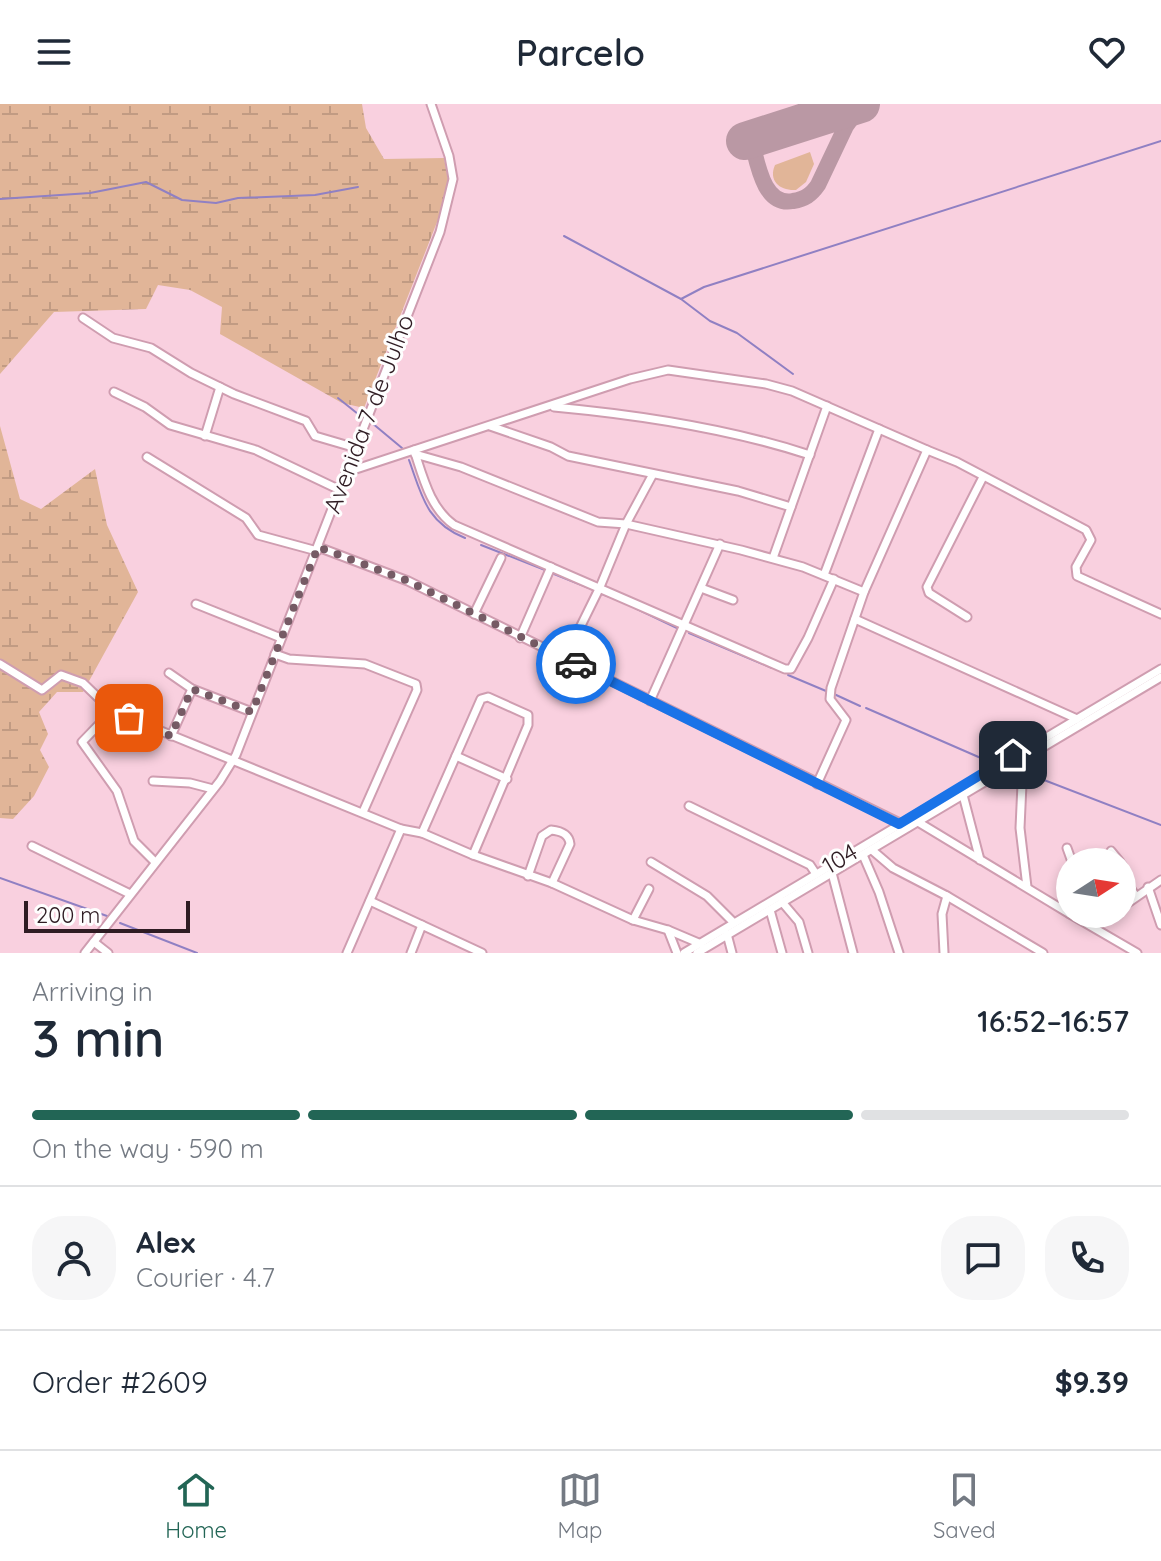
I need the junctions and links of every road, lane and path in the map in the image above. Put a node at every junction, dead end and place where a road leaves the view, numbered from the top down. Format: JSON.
{"nodes":[{"id":1,"x":431,"y":104,"type":"edge"},
{"id":2,"x":83,"y":318,"type":"dead end"},
{"id":3,"x":220,"y":387,"type":"junction"},
{"id":4,"x":114,"y":392,"type":"dead end"},
{"id":5,"x":827,"y":406,"type":"junction"},
{"id":6,"x":548,"y":407,"type":"junction"},
{"id":7,"x":490,"y":426,"type":"junction"},
{"id":8,"x":879,"y":429,"type":"junction"},
{"id":9,"x":205,"y":436,"type":"junction"},
{"id":10,"x":356,"y":448,"type":"junction"},
{"id":11,"x":927,"y":450,"type":"junction"},
{"id":12,"x":415,"y":452,"type":"junction"},
{"id":13,"x":810,"y":455,"type":"junction"},
{"id":14,"x":147,"y":457,"type":"dead end"},
{"id":15,"x":347,"y":472,"type":"junction"},
{"id":16,"x":653,"y":474,"type":"junction"},
{"id":17,"x":983,"y":477,"type":"junction"},
{"id":18,"x":340,"y":490,"type":"junction"},
{"id":19,"x":791,"y":507,"type":"junction"},
{"id":20,"x":626,"y":524,"type":"junction"},
{"id":21,"x":720,"y":544,"type":"junction"},
{"id":22,"x":318,"y":549,"type":"junction"},
{"id":23,"x":501,"y":558,"type":"dead end"},
{"id":24,"x":773,"y":558,"type":"junction"},
{"id":25,"x":551,"y":567,"type":"junction"},
{"id":26,"x":824,"y":575,"type":"junction"},
{"id":27,"x":834,"y":579,"type":"junction"},
{"id":28,"x":600,"y":587,"type":"junction"},
{"id":29,"x":701,"y":588,"type":"junction"},
{"id":30,"x":864,"y":592,"type":"junction"},
{"id":31,"x":733,"y":600,"type":"dead end"},
{"id":32,"x":196,"y":604,"type":"dead end"},
{"id":33,"x":474,"y":614,"type":"junction"},
{"id":34,"x":1161,"y":614,"type":"edge"},
{"id":35,"x":967,"y":617,"type":"dead end"},
{"id":36,"x":855,"y":619,"type":"junction"},
{"id":37,"x":684,"y":626,"type":"junction"},
{"id":38,"x":281,"y":638,"type":"junction"},
{"id":39,"x":520,"y":638,"type":"junction"},
{"id":40,"x":275,"y":654,"type":"junction"},
{"id":41,"x":565,"y":658,"type":"junction"},
{"id":42,"x":0,"y":664,"type":"edge"},
{"id":43,"x":1161,"y":669,"type":"edge"},
{"id":44,"x":169,"y":673,"type":"dead end"},
{"id":45,"x":1161,"y":677,"type":"edge"},
{"id":46,"x":1147,"y":681,"type":"junction"},
{"id":47,"x":192,"y":689,"type":"junction"},
{"id":48,"x":650,"y":701,"type":"junction"},
{"id":49,"x":112,"y":711,"type":"junction"},
{"id":50,"x":252,"y":712,"type":"junction"},
{"id":51,"x":1077,"y":719,"type":"junction"},
{"id":52,"x":171,"y":736,"type":"junction"},
{"id":53,"x":456,"y":756,"type":"junction"},
{"id":54,"x":233,"y":761,"type":"junction"},
{"id":55,"x":1001,"y":767,"type":"junction"},
{"id":56,"x":507,"y":779,"type":"junction"},
{"id":57,"x":153,"y":781,"type":"dead end"},
{"id":58,"x":817,"y":784,"type":"junction"},
{"id":59,"x":213,"y":789,"type":"junction"},
{"id":60,"x":963,"y":795,"type":"junction"},
{"id":61,"x":689,"y":806,"type":"dead end"},
{"id":62,"x":363,"y":812,"type":"junction"},
{"id":63,"x":918,"y":822,"type":"junction"},
{"id":64,"x":904,"y":826,"type":"junction"},
{"id":65,"x":401,"y":829,"type":"junction"},
{"id":66,"x":422,"y":833,"type":"junction"},
{"id":67,"x":32,"y":846,"type":"dead end"},
{"id":68,"x":872,"y":850,"type":"junction"},
{"id":69,"x":473,"y":855,"type":"junction"},
{"id":70,"x":863,"y":855,"type":"junction"},
{"id":71,"x":980,"y":860,"type":"junction"},
{"id":72,"x":155,"y":862,"type":"junction"},
{"id":73,"x":651,"y":862,"type":"dead end"},
{"id":74,"x":832,"y":873,"type":"junction"},
{"id":75,"x":528,"y":876,"type":"junction"},
{"id":76,"x":817,"y":877,"type":"junction"},
{"id":77,"x":1161,"y":880,"type":"edge"},
{"id":78,"x":552,"y":883,"type":"junction"},
{"id":79,"x":1027,"y":887,"type":"junction"},
{"id":80,"x":1148,"y":887,"type":"junction"},
{"id":81,"x":649,"y":889,"type":"dead end"},
{"id":82,"x":130,"y":894,"type":"junction"},
{"id":83,"x":1136,"y":894,"type":"edge"},
{"id":84,"x":947,"y":896,"type":"junction"},
{"id":85,"x":370,"y":901,"type":"junction"},
{"id":86,"x":782,"y":902,"type":"junction"},
{"id":87,"x":1056,"y":905,"type":"edge"},
{"id":88,"x":770,"y":910,"type":"junction"},
{"id":89,"x":633,"y":920,"type":"junction"},
{"id":90,"x":733,"y":922,"type":"junction"},
{"id":91,"x":422,"y":925,"type":"junction"},
{"id":92,"x":1161,"y":925,"type":"edge"},
{"id":93,"x":1098,"y":928,"type":"edge"},
{"id":94,"x":668,"y":930,"type":"junction"},
{"id":95,"x":727,"y":934,"type":"junction"},
{"id":96,"x":94,"y":942,"type":"junction"},
{"id":97,"x":700,"y":948,"type":"edge"},
{"id":98,"x":85,"y":953,"type":"edge"},
{"id":99,"x":108,"y":953,"type":"edge"},
{"id":100,"x":347,"y":953,"type":"edge"},
{"id":101,"x":411,"y":953,"type":"edge"},
{"id":102,"x":482,"y":953,"type":"edge"},
{"id":103,"x":677,"y":953,"type":"edge"},
{"id":104,"x":684,"y":953,"type":"edge"},
{"id":105,"x":732,"y":953,"type":"edge"},
{"id":106,"x":782,"y":953,"type":"edge"},
{"id":107,"x":808,"y":953,"type":"edge"},
{"id":108,"x":853,"y":953,"type":"edge"},
{"id":109,"x":899,"y":953,"type":"edge"},
{"id":110,"x":944,"y":953,"type":"edge"},
{"id":111,"x":1043,"y":953,"type":"edge"},
{"id":112,"x":1137,"y":953,"type":"edge"}],
"edges":[{"from":1,"to":10,"type":"street","name":"Avenida 7 de Julho"},
{"from":2,"to":3,"type":"street"},
{"from":3,"to":9,"type":"street"},
{"from":3,"to":10,"type":"street"},
{"from":4,"to":9,"type":"street"},
{"from":5,"to":6,"type":"street"},
{"from":5,"to":8,"type":"street"},
{"from":5,"to":13,"type":"street"},
{"from":6,"to":7,"type":"street"},
{"from":6,"to":13,"type":"street"},
{"from":7,"to":12,"type":"street"},
{"from":7,"to":16,"type":"street"},
{"from":8,"to":11,"type":"street"},
{"from":8,"to":26,"type":"street"},
{"from":9,"to":18,"type":"street"},
{"from":10,"to":15,"type":"street","name":"Avenida 7 de Julho"},
{"from":11,"to":17,"type":"street"},
{"from":11,"to":30,"type":"street"},
{"from":12,"to":15,"type":"street"},
{"from":12,"to":20,"type":"street"},
{"from":12,"to":25,"type":"street"},
{"from":13,"to":19,"type":"street"},
{"from":14,"to":22,"type":"street"},
{"from":15,"to":18,"type":"street","name":"Avenida 7 de Julho"},
{"from":16,"to":19,"type":"street"},
{"from":16,"to":20,"type":"street"},
{"from":17,"to":34,"type":"street"},
{"from":17,"to":35,"type":"street"},
{"from":18,"to":22,"type":"street","name":"Avenida 7 de Julho"},
{"from":19,"to":24,"type":"street"},
{"from":20,"to":21,"type":"street"},
{"from":20,"to":28,"type":"street"},
{"from":21,"to":24,"type":"street"},
{"from":21,"to":29,"type":"street"},
{"from":22,"to":33,"type":"street"},
{"from":22,"to":38,"type":"street","name":"Avenida 7 de Julho"},
{"from":23,"to":33,"type":"street"},
{"from":24,"to":26,"type":"street"},
{"from":25,"to":28,"type":"street"},
{"from":25,"to":39,"type":"street"},
{"from":26,"to":27,"type":"street"},
{"from":27,"to":30,"type":"street"},
{"from":27,"to":37,"type":"street"},
{"from":28,"to":37,"type":"street"},
{"from":28,"to":41,"type":"street"},
{"from":29,"to":31,"type":"street"},
{"from":29,"to":37,"type":"street"},
{"from":30,"to":36,"type":"street"},
{"from":32,"to":38,"type":"street"},
{"from":33,"to":39,"type":"street"},
{"from":36,"to":51,"type":"street"},
{"from":36,"to":58,"type":"street"},
{"from":37,"to":48,"type":"street"},
{"from":38,"to":40,"type":"street","name":"Avenida 7 de Julho"},
{"from":39,"to":41,"type":"street"},
{"from":40,"to":50,"type":"street","name":"Avenida 7 de Julho"},
{"from":40,"to":62,"type":"street"},
{"from":41,"to":48,"type":"street"},
{"from":42,"to":49,"type":"street"},
{"from":43,"to":46,"type":"street","name":"104"},
{"from":44,"to":47,"type":"street"},
{"from":45,"to":46,"type":"street"},
{"from":46,"to":51,"type":"street","name":"104"},
{"from":46,"to":55,"type":"street"},
{"from":47,"to":50,"type":"street"},
{"from":47,"to":52,"type":"street"},
{"from":48,"to":58,"type":"street"},
{"from":49,"to":52,"type":"street"},
{"from":49,"to":72,"type":"street"},
{"from":50,"to":54,"type":"street","name":"Avenida 7 de Julho"},
{"from":51,"to":55,"type":"street","name":"104"},
{"from":52,"to":54,"type":"street"},
{"from":53,"to":56,"type":"street"},
{"from":53,"to":56,"type":"street"},
{"from":53,"to":66,"type":"street"},
{"from":54,"to":59,"type":"street","name":"Avenida 7 de Julho"},
{"from":54,"to":62,"type":"street"},
{"from":55,"to":60,"type":"street"},
{"from":55,"to":64,"type":"street","name":"104"},
{"from":55,"to":79,"type":"street"},
{"from":56,"to":69,"type":"street"},
{"from":57,"to":59,"type":"street"},
{"from":58,"to":64,"type":"street"},
{"from":59,"to":72,"type":"street","name":"Avenida 7 de Julho"},
{"from":60,"to":63,"type":"street"},
{"from":60,"to":71,"type":"street"},
{"from":61,"to":76,"type":"street"},
{"from":62,"to":65,"type":"street"},
{"from":63,"to":64,"type":"street"},
{"from":63,"to":71,"type":"street"},
{"from":64,"to":68,"type":"street"},
{"from":64,"to":76,"type":"street","name":"104"},
{"from":65,"to":66,"type":"street"},
{"from":65,"to":85,"type":"street"},
{"from":66,"to":69,"type":"street"},
{"from":67,"to":82,"type":"street"},
{"from":68,"to":70,"type":"street"},
{"from":68,"to":84,"type":"street"},
{"from":69,"to":75,"type":"street"},
{"from":70,"to":74,"type":"street"},
{"from":70,"to":109,"type":"street"},
{"from":71,"to":79,"type":"street"},
{"from":72,"to":82,"type":"street","name":"Avenida 7 de Julho"},
{"from":73,"to":90,"type":"street"},
{"from":74,"to":76,"type":"street"},
{"from":74,"to":108,"type":"street"},
{"from":75,"to":78,"type":"street"},
{"from":75,"to":78,"type":"street"},
{"from":76,"to":86,"type":"street"},
{"from":76,"to":90,"type":"street","name":"104"},
{"from":77,"to":80,"type":"street"},
{"from":78,"to":89,"type":"street"},
{"from":79,"to":87,"type":"street"},
{"from":80,"to":83,"type":"street"},
{"from":80,"to":92,"type":"street"},
{"from":81,"to":89,"type":"street"},
{"from":82,"to":96,"type":"street","name":"Avenida 7 de Julho"},
{"from":84,"to":110,"type":"street"},
{"from":84,"to":111,"type":"street"},
{"from":85,"to":91,"type":"street"},
{"from":85,"to":100,"type":"street"},
{"from":86,"to":88,"type":"street"},
{"from":86,"to":107,"type":"street"},
{"from":88,"to":95,"type":"street"},
{"from":88,"to":106,"type":"street"},
{"from":89,"to":94,"type":"street"},
{"from":90,"to":97,"type":"street","name":"104"},
{"from":91,"to":101,"type":"street"},
{"from":91,"to":102,"type":"street"},
{"from":93,"to":112,"type":"street"},
{"from":94,"to":97,"type":"street"},
{"from":94,"to":103,"type":"street"},
{"from":95,"to":97,"type":"street"},
{"from":95,"to":105,"type":"street"},
{"from":96,"to":98,"type":"street","name":"Avenida 7 de Julho"},
{"from":96,"to":99,"type":"street"},
{"from":97,"to":104,"type":"street","name":"104"}]}
